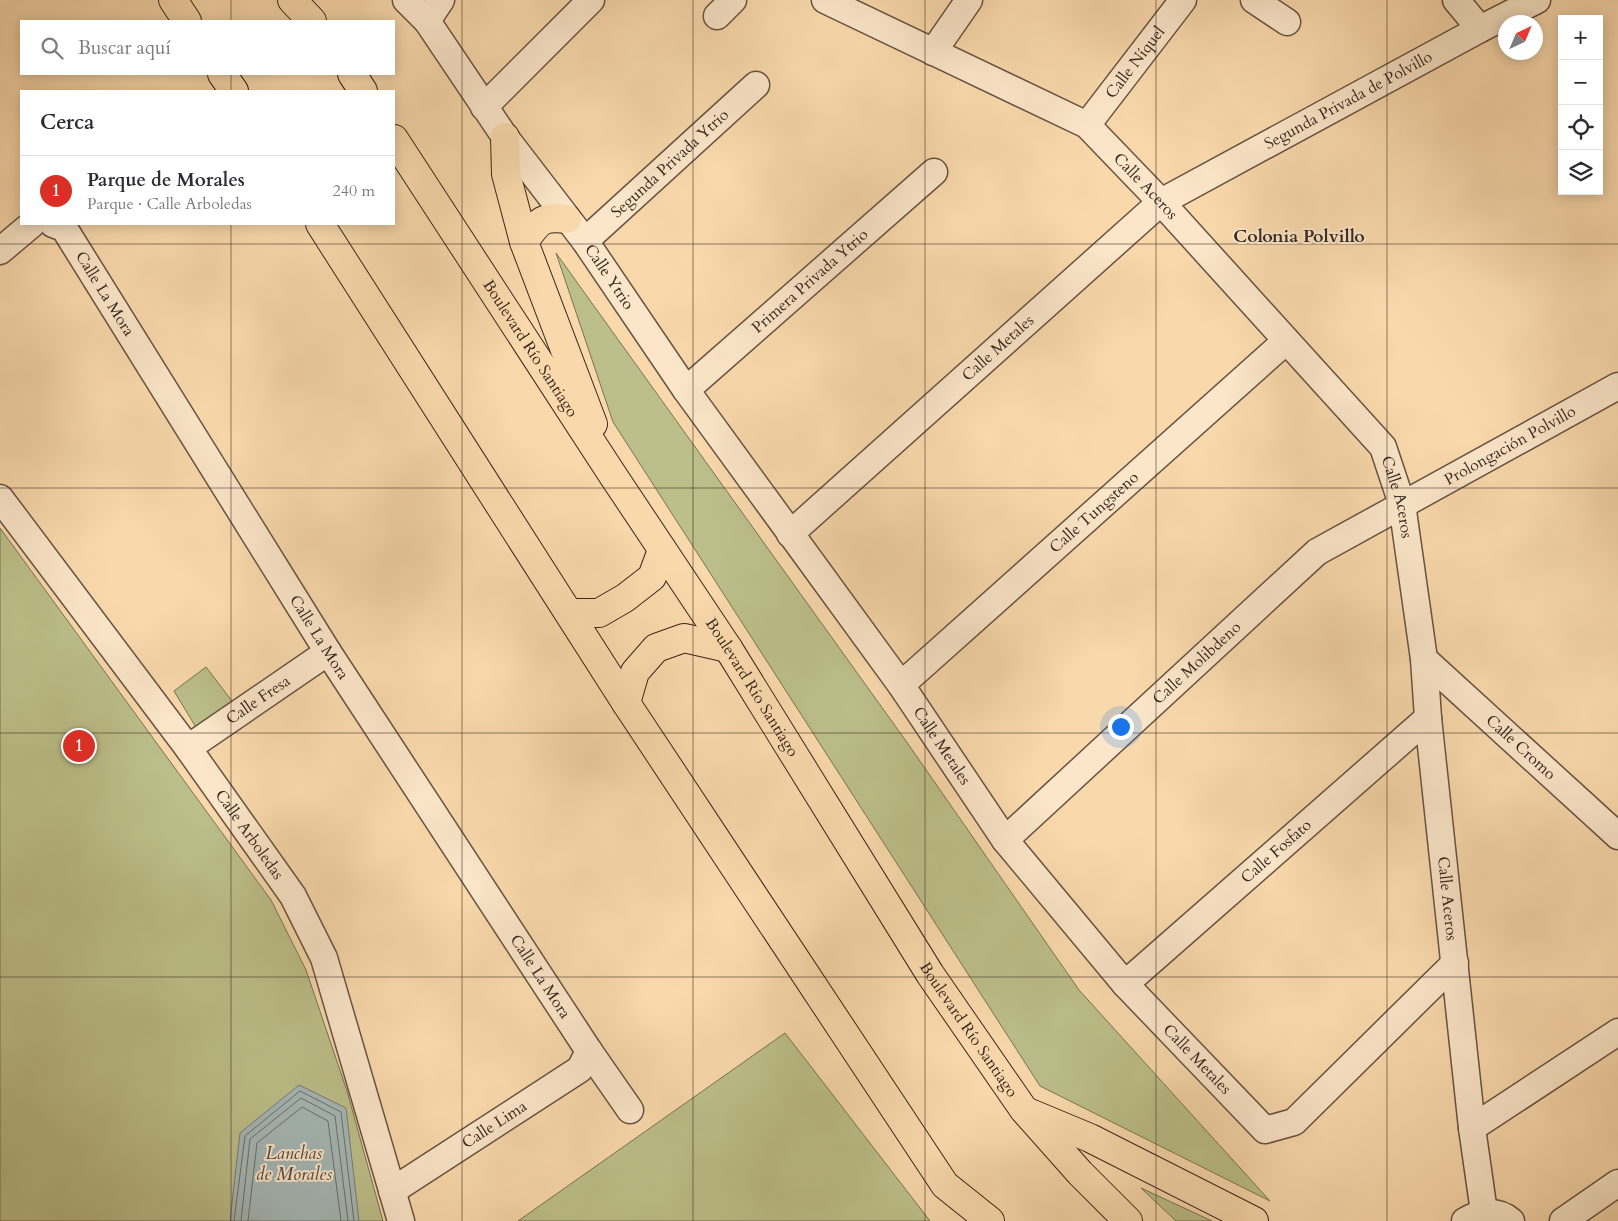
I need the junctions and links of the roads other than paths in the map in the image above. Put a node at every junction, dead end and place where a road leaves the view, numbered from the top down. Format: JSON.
{"nodes":[{"id":1,"x":173,"y":0,"type":"edge"},
{"id":2,"x":292,"y":0,"type":"edge"},
{"id":3,"x":406,"y":0,"type":"edge"},
{"id":4,"x":591,"y":0,"type":"edge"},
{"id":5,"x":825,"y":0,"type":"edge"},
{"id":6,"x":969,"y":0,"type":"edge"},
{"id":7,"x":1183,"y":0,"type":"edge"},
{"id":8,"x":1254,"y":0,"type":"edge"},
{"id":9,"x":1456,"y":0,"type":"edge"},
{"id":10,"x":1537,"y":0,"type":"edge"},
{"id":11,"x":434,"y":10,"type":"edge"},
{"id":12,"x":186,"y":20,"type":"edge"},
{"id":13,"x":311,"y":20,"type":"edge"},
{"id":14,"x":1287,"y":22,"type":"dead end"},
{"id":15,"x":1480,"y":29,"type":"junction"},
{"id":16,"x":933,"y":52,"type":"junction"},
{"id":17,"x":223,"y":75,"type":"edge"},
{"id":18,"x":353,"y":75,"type":"edge"},
{"id":19,"x":756,"y":85,"type":"dead end"},
{"id":20,"x":233,"y":90,"type":"edge"},
{"id":21,"x":362,"y":90,"type":"edge"},
{"id":22,"x":484,"y":107,"type":"junction"},
{"id":23,"x":1087,"y":125,"type":"junction"},
{"id":24,"x":505,"y":137,"type":"junction"},
{"id":25,"x":395,"y":141,"type":"edge"},
{"id":26,"x":934,"y":172,"type":"dead end"},
{"id":27,"x":1161,"y":202,"type":"junction"},
{"id":28,"x":568,"y":219,"type":"junction"},
{"id":29,"x":31,"y":225,"type":"edge"},
{"id":30,"x":56,"y":225,"type":"edge"},
{"id":31,"x":321,"y":225,"type":"edge"},
{"id":32,"x":585,"y":241,"type":"junction"},
{"id":33,"x":524,"y":242,"type":"junction"},
{"id":34,"x":0,"y":251,"type":"edge"},
{"id":35,"x":1286,"y":340,"type":"junction"},
{"id":36,"x":1618,"y":386,"type":"edge"},
{"id":37,"x":686,"y":390,"type":"junction"},
{"id":38,"x":612,"y":474,"type":"junction"},
{"id":39,"x":0,"y":498,"type":"edge"},
{"id":40,"x":1402,"y":504,"type":"junction"},
{"id":41,"x":790,"y":534,"type":"junction"},
{"id":42,"x":662,"y":550,"type":"junction"},
{"id":43,"x":569,"y":613,"type":"junction"},
{"id":44,"x":728,"y":648,"type":"junction"},
{"id":45,"x":328,"y":652,"type":"junction"},
{"id":46,"x":1424,"y":659,"type":"junction"},
{"id":47,"x":901,"y":685,"type":"junction"},
{"id":48,"x":626,"y":703,"type":"junction"},
{"id":49,"x":1428,"y":718,"type":"junction"},
{"id":50,"x":188,"y":748,"type":"junction"},
{"id":51,"x":1618,"y":836,"type":"edge"},
{"id":52,"x":1005,"y":840,"type":"junction"},
{"id":53,"x":1455,"y":963,"type":"junction"},
{"id":54,"x":1125,"y":984,"type":"junction"},
{"id":55,"x":1618,"y":1032,"type":"edge"},
{"id":56,"x":589,"y":1051,"type":"junction"},
{"id":57,"x":630,"y":1110,"type":"dead end"},
{"id":58,"x":1024,"y":1110,"type":"junction"},
{"id":59,"x":1472,"y":1128,"type":"junction"},
{"id":60,"x":1618,"y":1183,"type":"edge"},
{"id":61,"x":945,"y":1185,"type":"junction"},
{"id":62,"x":392,"y":1191,"type":"junction"},
{"id":63,"x":1474,"y":1217,"type":"edge"},
{"id":64,"x":400,"y":1221,"type":"edge"},
{"id":65,"x":972,"y":1221,"type":"edge"},
{"id":66,"x":990,"y":1221,"type":"edge"},
{"id":67,"x":1128,"y":1221,"type":"edge"},
{"id":68,"x":1254,"y":1221,"type":"edge"},
{"id":69,"x":1511,"y":1221,"type":"edge"},
{"id":70,"x":1563,"y":1221,"type":"edge"}],
"edges":[{"from":1,"to":12,"type":"main road"},
{"from":2,"to":13,"type":"main road"},
{"from":3,"to":11,"type":"street","name":"Calle Ytrio"},
{"from":4,"to":22,"type":"street"},
{"from":5,"to":16,"type":"street","name":"Calle Aceros"},
{"from":6,"to":16,"type":"street"},
{"from":7,"to":23,"type":"street","name":"Calle Níquel"},
{"from":8,"to":14,"type":"street"},
{"from":9,"to":15,"type":"street"},
{"from":10,"to":15,"type":"street","name":"Segunda Privada de Polvillo"},
{"from":11,"to":22,"type":"street","name":"Calle Ytrio"},
{"from":15,"to":27,"type":"street","name":"Segunda Privada de Polvillo"},
{"from":16,"to":23,"type":"street","name":"Calle Aceros"},
{"from":17,"to":20,"type":"main road"},
{"from":18,"to":21,"type":"main road"},
{"from":19,"to":32,"type":"street","name":"Segunda Privada Ytrio"},
{"from":22,"to":24,"type":"street","name":"Calle Ytrio"},
{"from":23,"to":27,"type":"street","name":"Calle Aceros"},
{"from":24,"to":28,"type":"street","name":"Calle Ytrio"},
{"from":24,"to":33,"type":"main road"},
{"from":25,"to":38,"type":"main road","name":"Boulevard Río Santiago"},
{"from":26,"to":37,"type":"street","name":"Primera Privada Ytrio"},
{"from":27,"to":35,"type":"street","name":"Calle Aceros"},
{"from":27,"to":41,"type":"street","name":"Calle Metales"},
{"from":28,"to":32,"type":"street","name":"Calle Ytrio"},
{"from":28,"to":33,"type":"main road"},
{"from":29,"to":34,"type":"street"},
{"from":30,"to":45,"type":"street","name":"Calle La Mora"},
{"from":31,"to":43,"type":"main road"},
{"from":32,"to":37,"type":"street","name":"Calle Ytrio"},
{"from":33,"to":38,"type":"main road"},
{"from":35,"to":40,"type":"street","name":"Calle Aceros"},
{"from":35,"to":47,"type":"street","name":"Calle Tungsteno"},
{"from":36,"to":40,"type":"street","name":"Prolongación Polvillo"},
{"from":37,"to":41,"type":"street","name":"Calle Ytrio"},
{"from":38,"to":42,"type":"main road","name":"Boulevard Río Santiago"},
{"from":39,"to":50,"type":"street","name":"Calle Arboledas"},
{"from":40,"to":46,"type":"street","name":"Calle Aceros"},
{"from":40,"to":52,"type":"street","name":"Calle Molibdeno"},
{"from":41,"to":47,"type":"street","name":"Calle Metales"},
{"from":42,"to":43,"type":"main road"},
{"from":42,"to":44,"type":"main road","name":"Boulevard Río Santiago"},
{"from":43,"to":48,"type":"main road"},
{"from":44,"to":48,"type":"main road"},
{"from":44,"to":58,"type":"main road","name":"Boulevard Río Santiago"},
{"from":45,"to":50,"type":"street","name":"Calle Fresa"},
{"from":45,"to":56,"type":"street","name":"Calle La Mora"},
{"from":46,"to":49,"type":"street","name":"Calle Aceros"},
{"from":46,"to":51,"type":"street","name":"Calle Cromo"},
{"from":47,"to":52,"type":"street","name":"Calle Metales"},
{"from":48,"to":61,"type":"main road"},
{"from":49,"to":53,"type":"street","name":"Calle Aceros"},
{"from":49,"to":54,"type":"street","name":"Calle Fosfato"},
{"from":50,"to":62,"type":"street","name":"Calle Arboledas"},
{"from":52,"to":54,"type":"street","name":"Calle Metales"},
{"from":53,"to":54,"type":"street","name":"Calle Metales"},
{"from":53,"to":59,"type":"street","name":"Calle Aceros"},
{"from":55,"to":59,"type":"street"},
{"from":56,"to":57,"type":"street","name":"Calle La Mora"},
{"from":56,"to":62,"type":"street","name":"Calle Lima"},
{"from":58,"to":67,"type":"main road","name":"Boulevard Río Santiago"},
{"from":58,"to":68,"type":"main road"},
{"from":59,"to":63,"type":"street","name":"Calle Aceros"},
{"from":60,"to":70,"type":"street"},
{"from":61,"to":65,"type":"main road"},
{"from":61,"to":66,"type":"main road"},
{"from":62,"to":64,"type":"street","name":"Calle Arboledas"},
{"from":63,"to":69,"type":"street"}]}
